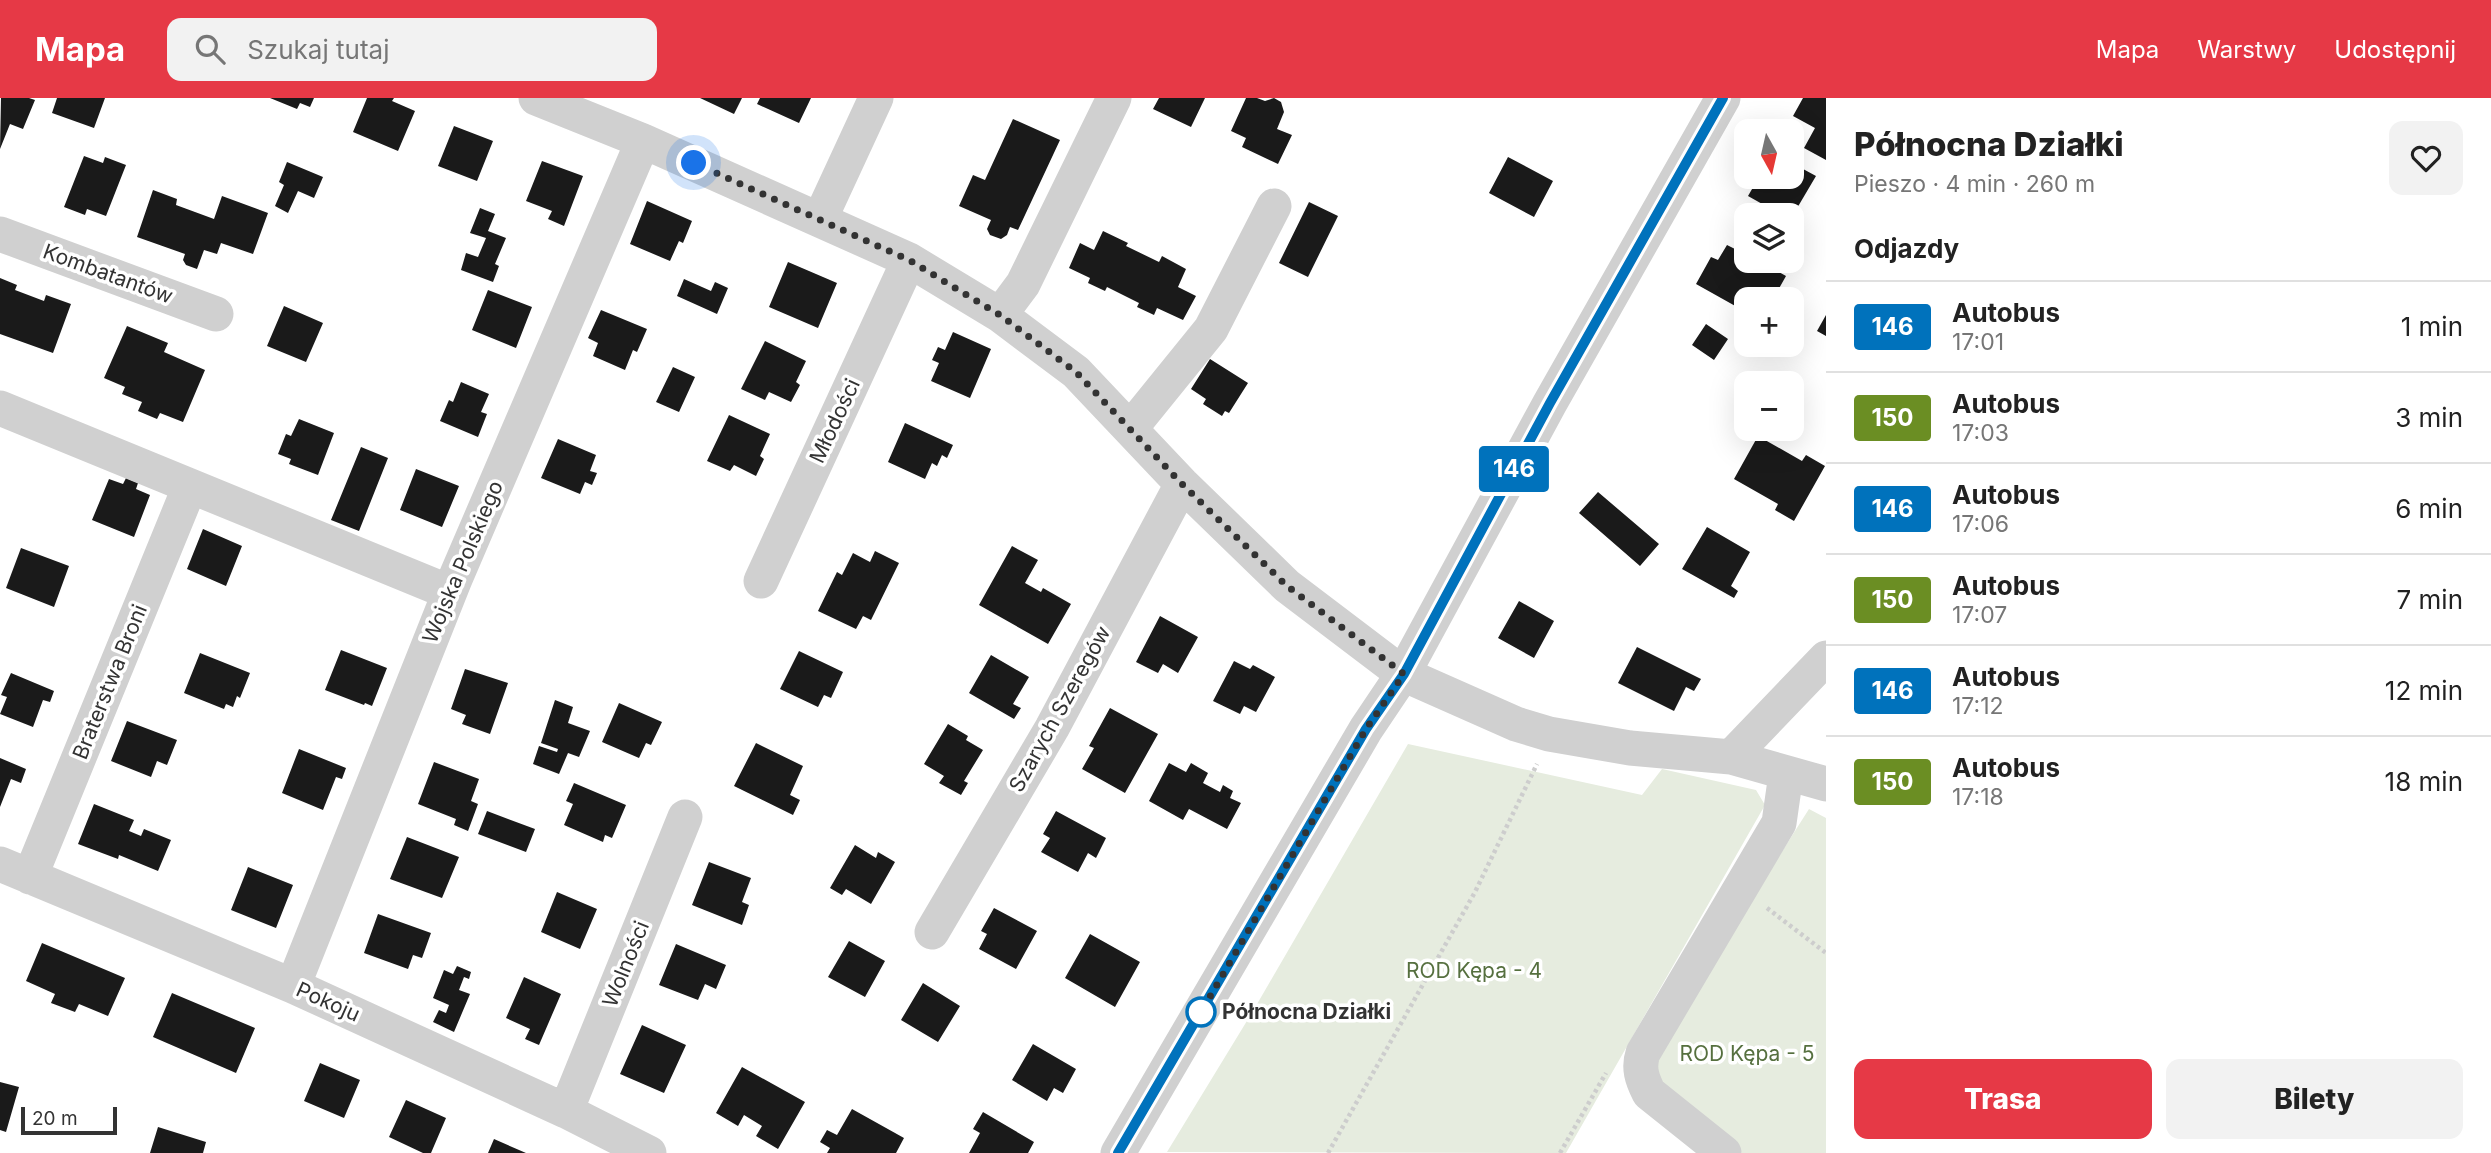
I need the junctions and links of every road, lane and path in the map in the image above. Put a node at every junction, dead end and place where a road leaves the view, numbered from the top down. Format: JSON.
{"nodes":[{"id":1,"x":537,"y":98,"type":"edge"},
{"id":2,"x":876,"y":98,"type":"edge"},
{"id":3,"x":1114,"y":98,"type":"edge"},
{"id":4,"x":1723,"y":98,"type":"edge"},
{"id":5,"x":643,"y":141,"type":"junction"},
{"id":6,"x":1274,"y":206,"type":"dead end"},
{"id":7,"x":820,"y":219,"type":"junction"},
{"id":8,"x":0,"y":234,"type":"edge"},
{"id":9,"x":909,"y":260,"type":"junction"},
{"id":10,"x":216,"y":314,"type":"dead end"},
{"id":11,"x":1000,"y":315,"type":"junction"},
{"id":12,"x":0,"y":408,"type":"edge"},
{"id":13,"x":1130,"y":429,"type":"junction"},
{"id":14,"x":1182,"y":484,"type":"junction"},
{"id":15,"x":190,"y":486,"type":"junction"},
{"id":16,"x":761,"y":581,"type":"dead end"},
{"id":17,"x":449,"y":592,"type":"junction"},
{"id":18,"x":1826,"y":658,"type":"edge"},
{"id":19,"x":1404,"y":674,"type":"junction"},
{"id":20,"x":1549,"y":734,"type":"junction"},
{"id":21,"x":1731,"y":757,"type":"junction"},
{"id":22,"x":1786,"y":774,"type":"junction"},
{"id":23,"x":1826,"y":784,"type":"edge"},
{"id":24,"x":685,"y":817,"type":"dead end"},
{"id":25,"x":15,"y":871,"type":"edge"},
{"id":26,"x":1741,"y":890,"type":"junction"},
{"id":27,"x":932,"y":932,"type":"dead end"},
{"id":28,"x":1826,"y":953,"type":"edge"},
{"id":29,"x":293,"y":986,"type":"junction"},
{"id":30,"x":1641,"y":1073,"type":"junction"},
{"id":31,"x":566,"y":1111,"type":"junction"},
{"id":32,"x":1706,"y":1148,"type":"edge"},
{"id":33,"x":649,"y":1153,"type":"edge"},
{"id":34,"x":1118,"y":1153,"type":"edge"},
{"id":35,"x":1328,"y":1153,"type":"edge"},
{"id":36,"x":1560,"y":1153,"type":"edge"}],
"edges":[{"from":1,"to":5,"type":"street"},
{"from":2,"to":7,"type":"street"},
{"from":3,"to":11,"type":"street"},
{"from":4,"to":19,"type":"street"},
{"from":5,"to":7,"type":"street"},
{"from":5,"to":17,"type":"street","name":"Wojska Polskiego"},
{"from":6,"to":13,"type":"street"},
{"from":7,"to":9,"type":"street"},
{"from":8,"to":10,"type":"street","name":"Kombatantów"},
{"from":9,"to":11,"type":"street"},
{"from":9,"to":16,"type":"street","name":"Młodości"},
{"from":11,"to":13,"type":"street"},
{"from":12,"to":15,"type":"street"},
{"from":13,"to":14,"type":"street"},
{"from":14,"to":19,"type":"street"},
{"from":14,"to":27,"type":"street","name":"Szarych Szeregów"},
{"from":15,"to":17,"type":"street"},
{"from":15,"to":25,"type":"street","name":"Braterstwa Broni"},
{"from":17,"to":29,"type":"street","name":"Wojska Polskiego"},
{"from":18,"to":21,"type":"street"},
{"from":19,"to":20,"type":"street"},
{"from":19,"to":34,"type":"street"},
{"from":20,"to":21,"type":"street"},
{"from":20,"to":35,"type":"path"},
{"from":21,"to":22,"type":"street"},
{"from":22,"to":23,"type":"street"},
{"from":22,"to":26,"type":"street"},
{"from":24,"to":31,"type":"street","name":"Wolności"},
{"from":25,"to":29,"type":"street","name":"Pokoju"},
{"from":26,"to":28,"type":"path"},
{"from":26,"to":30,"type":"street"},
{"from":29,"to":31,"type":"street","name":"Pokoju"},
{"from":30,"to":32,"type":"street"},
{"from":30,"to":36,"type":"path"},
{"from":31,"to":33,"type":"street","name":"Pokoju"}]}
